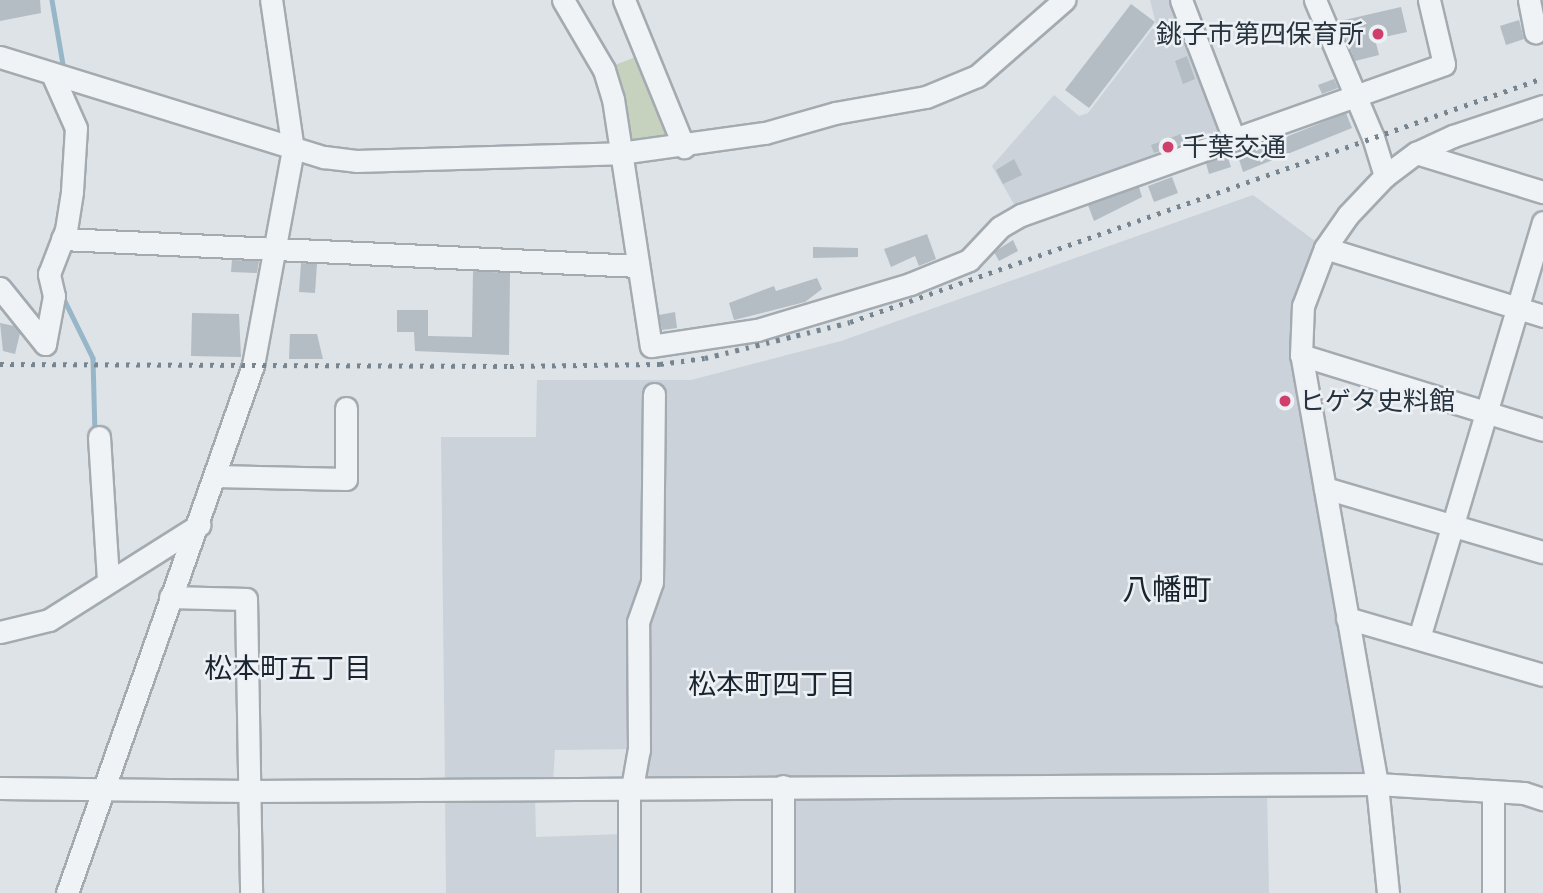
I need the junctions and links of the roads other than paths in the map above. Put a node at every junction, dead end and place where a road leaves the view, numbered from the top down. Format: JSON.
{"nodes":[{"id":1,"x":271,"y":0,"type":"edge"},
{"id":2,"x":563,"y":0,"type":"edge"},
{"id":3,"x":624,"y":0,"type":"edge"},
{"id":4,"x":1064,"y":0,"type":"edge"},
{"id":5,"x":1181,"y":0,"type":"edge"},
{"id":6,"x":1315,"y":0,"type":"edge"},
{"id":7,"x":1429,"y":0,"type":"edge"},
{"id":8,"x":1529,"y":0,"type":"edge"},
{"id":9,"x":1535,"y":32,"type":"dead end"},
{"id":10,"x":0,"y":57,"type":"edge"},
{"id":11,"x":61,"y":77,"type":"junction"},
{"id":12,"x":1354,"y":97,"type":"junction"},
{"id":13,"x":1543,"y":106,"type":"edge"},
{"id":14,"x":1234,"y":139,"type":"junction"},
{"id":15,"x":684,"y":148,"type":"junction"},
{"id":16,"x":293,"y":150,"type":"junction"},
{"id":17,"x":620,"y":153,"type":"junction"},
{"id":18,"x":1416,"y":153,"type":"junction"},
{"id":19,"x":1385,"y":176,"type":"junction"},
{"id":20,"x":1543,"y":192,"type":"edge"},
{"id":21,"x":1543,"y":222,"type":"edge"},
{"id":22,"x":62,"y":239,"type":"junction"},
{"id":23,"x":1325,"y":248,"type":"junction"},
{"id":24,"x":271,"y":249,"type":"junction"},
{"id":25,"x":638,"y":266,"type":"junction"},
{"id":26,"x":0,"y":288,"type":"edge"},
{"id":27,"x":1518,"y":308,"type":"junction"},
{"id":28,"x":1543,"y":316,"type":"edge"},
{"id":29,"x":1301,"y":355,"type":"junction"},
{"id":30,"x":654,"y":394,"type":"dead end"},
{"id":31,"x":346,"y":408,"type":"dead end"},
{"id":32,"x":1488,"y":414,"type":"junction"},
{"id":33,"x":1543,"y":430,"type":"edge"},
{"id":34,"x":99,"y":437,"type":"dead end"},
{"id":35,"x":215,"y":476,"type":"junction"},
{"id":36,"x":1325,"y":488,"type":"junction"},
{"id":37,"x":199,"y":525,"type":"junction"},
{"id":38,"x":1454,"y":526,"type":"junction"},
{"id":39,"x":1543,"y":552,"type":"edge"},
{"id":40,"x":108,"y":581,"type":"junction"},
{"id":41,"x":170,"y":597,"type":"junction"},
{"id":42,"x":1347,"y":618,"type":"junction"},
{"id":43,"x":0,"y":632,"type":"edge"},
{"id":44,"x":1419,"y":638,"type":"junction"},
{"id":45,"x":1543,"y":675,"type":"edge"},
{"id":46,"x":1377,"y":784,"type":"junction"},
{"id":47,"x":783,"y":786,"type":"junction"},
{"id":48,"x":630,"y":788,"type":"junction"},
{"id":49,"x":0,"y":789,"type":"edge"},
{"id":50,"x":104,"y":790,"type":"junction"},
{"id":51,"x":249,"y":791,"type":"junction"},
{"id":52,"x":1493,"y":791,"type":"junction"},
{"id":53,"x":1543,"y":799,"type":"edge"},
{"id":54,"x":67,"y":893,"type":"edge"},
{"id":55,"x":251,"y":893,"type":"edge"},
{"id":56,"x":629,"y":893,"type":"edge"},
{"id":57,"x":783,"y":893,"type":"edge"},
{"id":58,"x":1388,"y":893,"type":"edge"},
{"id":59,"x":1493,"y":893,"type":"edge"}],
"edges":[{"from":1,"to":16,"type":"street"},
{"from":2,"to":17,"type":"street"},
{"from":3,"to":15,"type":"street"},
{"from":4,"to":15,"type":"street"},
{"from":5,"to":14,"type":"street"},
{"from":6,"to":12,"type":"street"},
{"from":7,"to":12,"type":"street"},
{"from":8,"to":9,"type":"street"},
{"from":10,"to":11,"type":"street"},
{"from":11,"to":16,"type":"street"},
{"from":11,"to":22,"type":"street"},
{"from":12,"to":14,"type":"street"},
{"from":12,"to":19,"type":"street"},
{"from":13,"to":18,"type":"street"},
{"from":14,"to":25,"type":"street"},
{"from":15,"to":17,"type":"street"},
{"from":16,"to":17,"type":"street"},
{"from":16,"to":24,"type":"street"},
{"from":17,"to":25,"type":"street"},
{"from":18,"to":19,"type":"street"},
{"from":18,"to":20,"type":"street"},
{"from":19,"to":23,"type":"street"},
{"from":21,"to":27,"type":"street"},
{"from":22,"to":24,"type":"street"},
{"from":22,"to":26,"type":"street"},
{"from":23,"to":27,"type":"street"},
{"from":23,"to":29,"type":"street"},
{"from":24,"to":25,"type":"street"},
{"from":24,"to":35,"type":"street"},
{"from":27,"to":28,"type":"street"},
{"from":27,"to":32,"type":"street"},
{"from":29,"to":32,"type":"street"},
{"from":29,"to":36,"type":"street"},
{"from":30,"to":48,"type":"street"},
{"from":31,"to":35,"type":"street"},
{"from":32,"to":33,"type":"street"},
{"from":32,"to":38,"type":"street"},
{"from":34,"to":40,"type":"street"},
{"from":35,"to":37,"type":"street"},
{"from":36,"to":38,"type":"street"},
{"from":36,"to":42,"type":"street"},
{"from":37,"to":40,"type":"street"},
{"from":37,"to":41,"type":"street"},
{"from":38,"to":39,"type":"street"},
{"from":38,"to":44,"type":"street"},
{"from":40,"to":43,"type":"street"},
{"from":41,"to":50,"type":"street"},
{"from":41,"to":51,"type":"street"},
{"from":42,"to":44,"type":"street"},
{"from":42,"to":46,"type":"street"},
{"from":44,"to":45,"type":"street"},
{"from":46,"to":47,"type":"street"},
{"from":46,"to":52,"type":"street"},
{"from":46,"to":58,"type":"street"},
{"from":47,"to":48,"type":"street"},
{"from":47,"to":57,"type":"street"},
{"from":48,"to":51,"type":"street"},
{"from":48,"to":56,"type":"street"},
{"from":49,"to":50,"type":"street"},
{"from":50,"to":51,"type":"street"},
{"from":50,"to":54,"type":"street"},
{"from":51,"to":55,"type":"street"},
{"from":52,"to":53,"type":"street"},
{"from":52,"to":59,"type":"street"}]}
